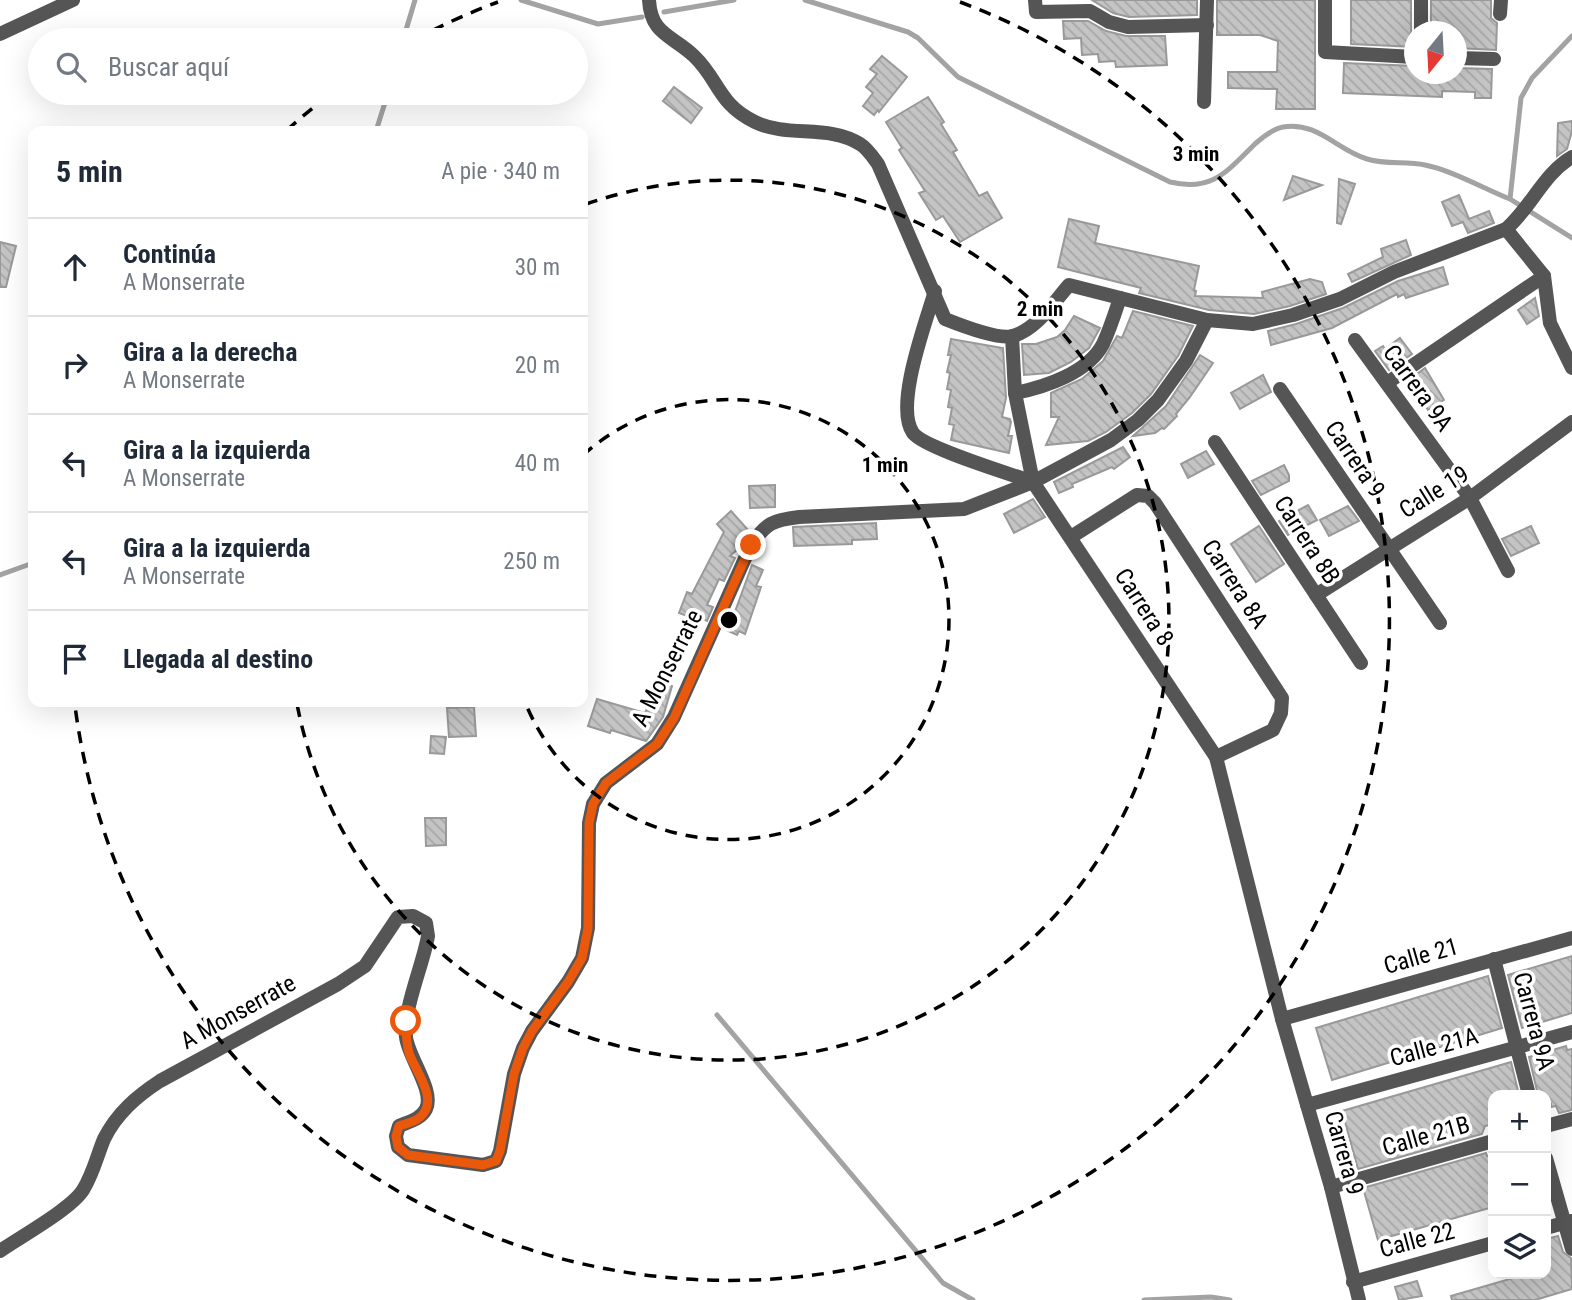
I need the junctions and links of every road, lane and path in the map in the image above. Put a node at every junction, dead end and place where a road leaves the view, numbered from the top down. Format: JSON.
{"nodes":[{"id":1,"x":73,"y":0,"type":"edge"},
{"id":2,"x":649,"y":0,"type":"edge"},
{"id":3,"x":1208,"y":0,"type":"edge"},
{"id":4,"x":1325,"y":0,"type":"edge"},
{"id":5,"x":1421,"y":0,"type":"edge"},
{"id":6,"x":1035,"y":6,"type":"edge"},
{"id":7,"x":1421,"y":21,"type":"edge"},
{"id":8,"x":1207,"y":24,"type":"junction"},
{"id":9,"x":0,"y":34,"type":"edge"},
{"id":10,"x":1404,"y":56,"type":"edge"},
{"id":11,"x":1467,"y":58,"type":"edge"},
{"id":12,"x":1494,"y":58,"type":"dead end"},
{"id":13,"x":1204,"y":102,"type":"dead end"},
{"id":14,"x":1572,"y":158,"type":"edge"},
{"id":15,"x":1511,"y":225,"type":"junction"},
{"id":16,"x":1544,"y":276,"type":"junction"},
{"id":17,"x":935,"y":291,"type":"junction"},
{"id":18,"x":1120,"y":298,"type":"junction"},
{"id":19,"x":1208,"y":320,"type":"junction"},
{"id":20,"x":1012,"y":336,"type":"junction"},
{"id":21,"x":1355,"y":340,"type":"dead end"},
{"id":22,"x":1572,"y":368,"type":"edge"},
{"id":23,"x":1387,"y":383,"type":"junction"},
{"id":24,"x":1280,"y":388,"type":"dead end"},
{"id":25,"x":1015,"y":393,"type":"junction"},
{"id":26,"x":1572,"y":422,"type":"edge"},
{"id":27,"x":1215,"y":442,"type":"dead end"},
{"id":28,"x":1033,"y":482,"type":"junction"},
{"id":29,"x":1470,"y":498,"type":"junction"},
{"id":30,"x":1071,"y":537,"type":"junction"},
{"id":31,"x":1387,"y":548,"type":"junction"},
{"id":32,"x":1508,"y":571,"type":"dead end"},
{"id":33,"x":1316,"y":595,"type":"junction"},
{"id":34,"x":1440,"y":624,"type":"dead end"},
{"id":35,"x":1361,"y":663,"type":"dead end"},
{"id":36,"x":1216,"y":757,"type":"junction"},
{"id":37,"x":1572,"y":938,"type":"edge"},
{"id":38,"x":1494,"y":959,"type":"junction"},
{"id":39,"x":1282,"y":1019,"type":"junction"},
{"id":40,"x":1572,"y":1032,"type":"edge"},
{"id":41,"x":1518,"y":1048,"type":"junction"},
{"id":42,"x":1529,"y":1090,"type":"edge"},
{"id":43,"x":1307,"y":1105,"type":"junction"},
{"id":44,"x":1572,"y":1119,"type":"edge"},
{"id":45,"x":1551,"y":1125,"type":"edge"},
{"id":46,"x":1488,"y":1142,"type":"edge"},
{"id":47,"x":1551,"y":1173,"type":"edge"},
{"id":48,"x":1331,"y":1187,"type":"junction"},
{"id":49,"x":1568,"y":1222,"type":"edge"},
{"id":50,"x":1551,"y":1227,"type":"edge"},
{"id":51,"x":1488,"y":1244,"type":"edge"},
{"id":52,"x":1572,"y":1249,"type":"edge"},
{"id":53,"x":0,"y":1251,"type":"edge"},
{"id":54,"x":1353,"y":1282,"type":"junction"},
{"id":55,"x":1359,"y":1300,"type":"edge"}],
"edges":[{"from":1,"to":9,"type":"street"},
{"from":2,"to":17,"type":"street"},
{"from":3,"to":8,"type":"street"},
{"from":4,"to":10,"type":"street"},
{"from":5,"to":7,"type":"street"},
{"from":6,"to":8,"type":"street"},
{"from":8,"to":13,"type":"street"},
{"from":11,"to":12,"type":"street"},
{"from":14,"to":15,"type":"street"},
{"from":15,"to":16,"type":"street"},
{"from":15,"to":19,"type":"street"},
{"from":16,"to":22,"type":"street"},
{"from":16,"to":23,"type":"street"},
{"from":17,"to":20,"type":"street"},
{"from":17,"to":28,"type":"street"},
{"from":18,"to":19,"type":"street"},
{"from":18,"to":20,"type":"street"},
{"from":18,"to":25,"type":"street"},
{"from":19,"to":28,"type":"street"},
{"from":20,"to":25,"type":"street"},
{"from":21,"to":23,"type":"street","name":"Carrera 9A"},
{"from":23,"to":29,"type":"street","name":"Carrera 9A"},
{"from":24,"to":31,"type":"street","name":"Carrera 9"},
{"from":25,"to":28,"type":"street"},
{"from":26,"to":29,"type":"street","name":"Calle 19"},
{"from":27,"to":33,"type":"street","name":"Carrera 8B"},
{"from":28,"to":30,"type":"street","name":"Carrera 8"},
{"from":28,"to":53,"type":"street","name":"A Monserrate"},
{"from":29,"to":31,"type":"street","name":"Calle 19"},
{"from":29,"to":32,"type":"street","name":"Carrera 9A"},
{"from":30,"to":36,"type":"street","name":"Carrera 8"},
{"from":30,"to":36,"type":"street","name":"Carrera 8A"},
{"from":31,"to":33,"type":"street","name":"Calle 19"},
{"from":31,"to":34,"type":"street","name":"Carrera 9"},
{"from":33,"to":35,"type":"street","name":"Carrera 8B"},
{"from":36,"to":39,"type":"street","name":"Carrera 8"},
{"from":37,"to":38,"type":"street","name":"Calle 21"},
{"from":38,"to":39,"type":"street","name":"Calle 21"},
{"from":38,"to":41,"type":"street","name":"Carrera 9A"},
{"from":39,"to":43,"type":"street","name":"Carrera 9"},
{"from":40,"to":41,"type":"street","name":"Calle 21A"},
{"from":41,"to":42,"type":"street","name":"Carrera 9A"},
{"from":41,"to":43,"type":"street","name":"Calle 21A"},
{"from":43,"to":48,"type":"street","name":"Carrera 9"},
{"from":44,"to":45,"type":"street"},
{"from":46,"to":48,"type":"street","name":"Calle 21B"},
{"from":47,"to":49,"type":"street"},
{"from":48,"to":54,"type":"street","name":"Carrera 9"},
{"from":49,"to":50,"type":"street"},
{"from":49,"to":52,"type":"street"},
{"from":51,"to":54,"type":"street","name":"Calle 22"},
{"from":54,"to":55,"type":"street","name":"Carrera 9"}]}
